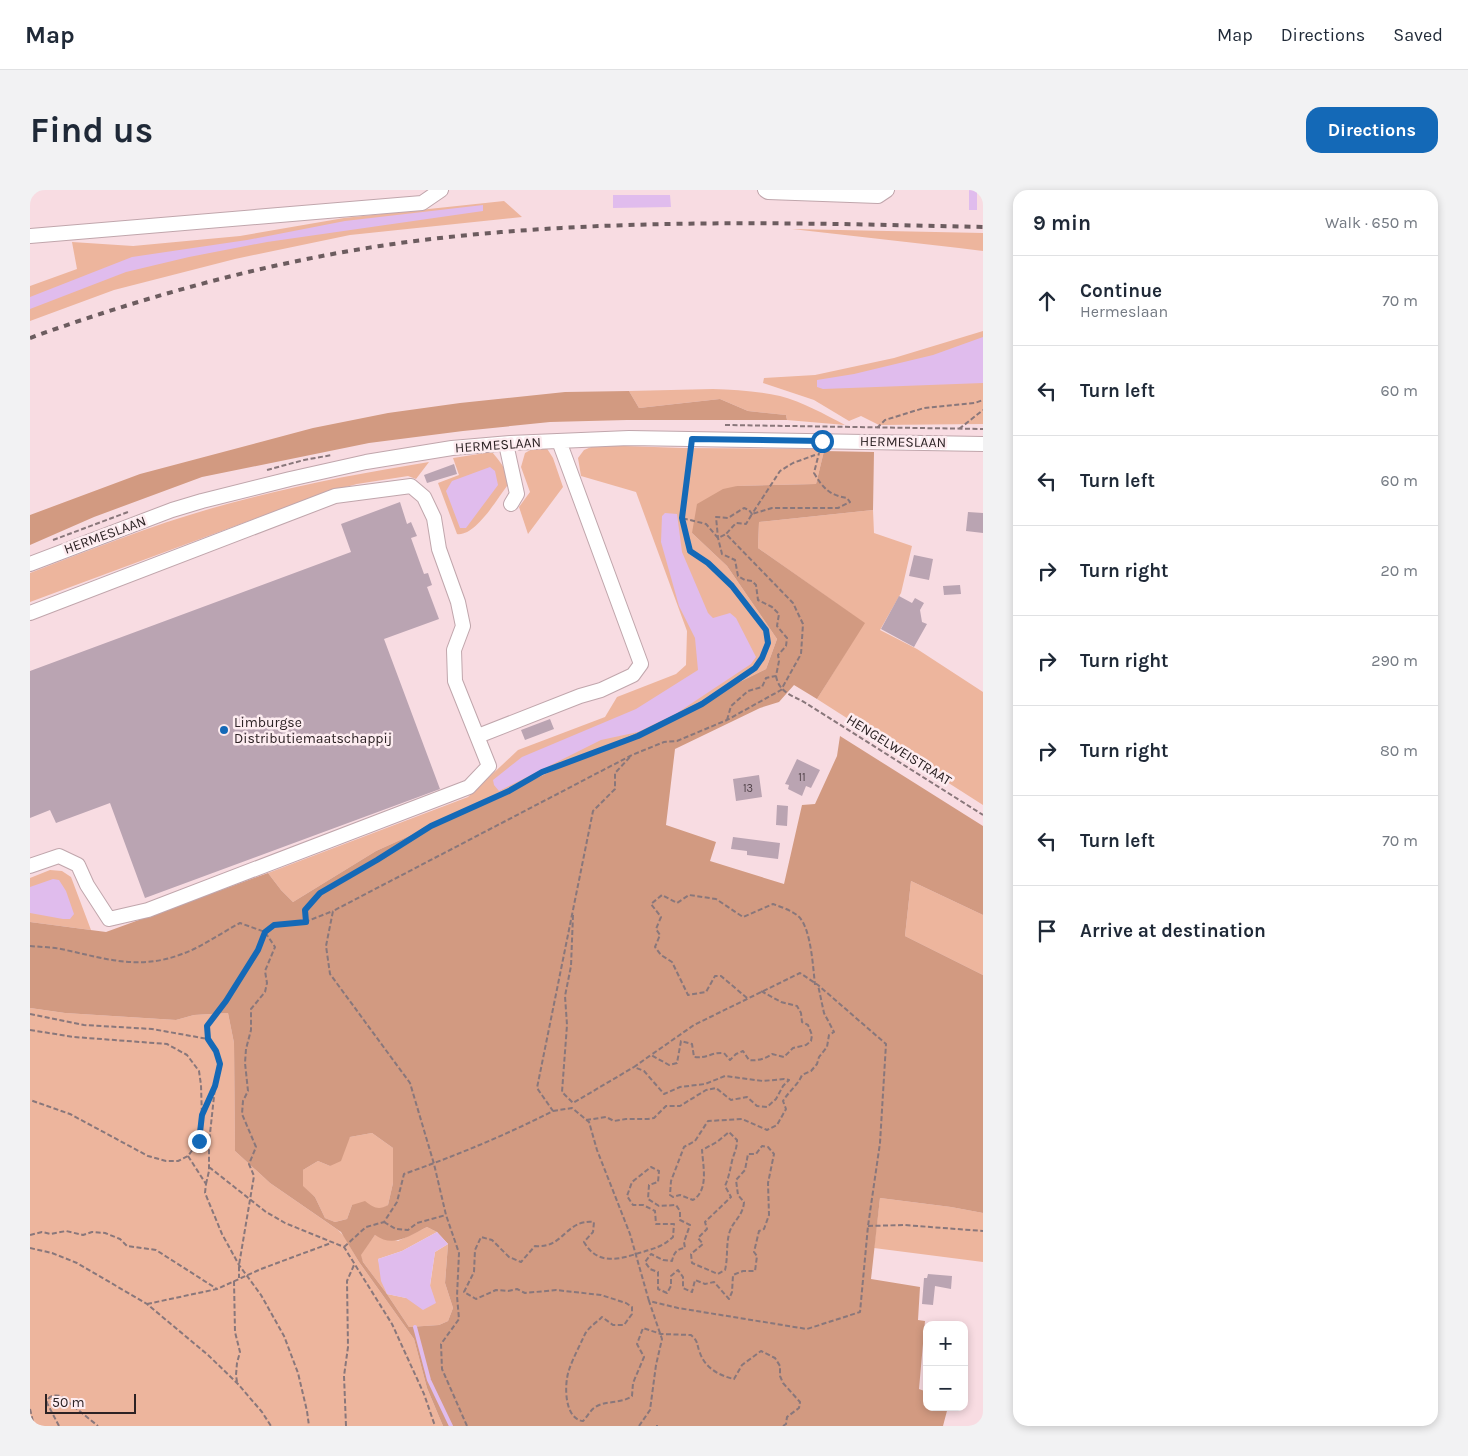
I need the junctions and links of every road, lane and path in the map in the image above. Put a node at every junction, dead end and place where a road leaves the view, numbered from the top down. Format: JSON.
{"nodes":[{"id":1,"x":440,"y":190,"type":"edge"},
{"id":2,"x":765,"y":190,"type":"edge"},
{"id":3,"x":887,"y":190,"type":"edge"},
{"id":4,"x":30,"y":236,"type":"edge"},
{"id":5,"x":983,"y":400,"type":"edge"},
{"id":6,"x":983,"y":410,"type":"edge"},
{"id":7,"x":877,"y":428,"type":"dead end"},
{"id":8,"x":959,"y":429,"type":"dead end"},
{"id":9,"x":968,"y":429,"type":"dead end"},
{"id":10,"x":983,"y":430,"type":"edge"},
{"id":11,"x":692,"y":439,"type":"junction"},
{"id":12,"x":559,"y":441,"type":"junction"},
{"id":13,"x":506,"y":444,"type":"junction"},
{"id":14,"x":983,"y":444,"type":"edge"},
{"id":15,"x":511,"y":504,"type":"dead end"},
{"id":16,"x":752,"y":514,"type":"junction"},
{"id":17,"x":682,"y":518,"type":"junction"},
{"id":18,"x":726,"y":534,"type":"junction"},
{"id":19,"x":718,"y":538,"type":"junction"},
{"id":20,"x":30,"y":564,"type":"edge"},
{"id":21,"x":30,"y":614,"type":"edge"},
{"id":22,"x":776,"y":676,"type":"junction"},
{"id":23,"x":782,"y":690,"type":"junction"},
{"id":24,"x":727,"y":720,"type":"junction"},
{"id":25,"x":478,"y":736,"type":"junction"},
{"id":26,"x":632,"y":755,"type":"junction"},
{"id":27,"x":983,"y":815,"type":"edge"},
{"id":28,"x":30,"y":866,"type":"edge"},
{"id":29,"x":574,"y":908,"type":"junction"},
{"id":30,"x":333,"y":911,"type":"junction"},
{"id":31,"x":306,"y":922,"type":"junction"},
{"id":32,"x":265,"y":932,"type":"junction"},
{"id":33,"x":30,"y":946,"type":"edge"},
{"id":34,"x":816,"y":985,"type":"junction"},
{"id":35,"x":761,"y":992,"type":"junction"},
{"id":36,"x":747,"y":998,"type":"junction"},
{"id":37,"x":30,"y":1014,"type":"edge"},
{"id":38,"x":30,"y":1030,"type":"edge"},
{"id":39,"x":208,"y":1039,"type":"junction"},
{"id":40,"x":650,"y":1056,"type":"junction"},
{"id":41,"x":634,"y":1066,"type":"junction"},
{"id":42,"x":215,"y":1086,"type":"junction"},
{"id":43,"x":30,"y":1100,"type":"edge"},
{"id":44,"x":573,"y":1103,"type":"junction"},
{"id":45,"x":572,"y":1108,"type":"junction"},
{"id":46,"x":554,"y":1110,"type":"junction"},
{"id":47,"x":202,"y":1115,"type":"junction"},
{"id":48,"x":586,"y":1120,"type":"junction"},
{"id":49,"x":188,"y":1156,"type":"junction"},
{"id":50,"x":434,"y":1164,"type":"junction"},
{"id":51,"x":209,"y":1166,"type":"junction"},
{"id":52,"x":206,"y":1184,"type":"junction"},
{"id":53,"x":251,"y":1200,"type":"junction"},
{"id":54,"x":446,"y":1215,"type":"junction"},
{"id":55,"x":384,"y":1222,"type":"junction"},
{"id":56,"x":868,"y":1226,"type":"junction"},
{"id":57,"x":983,"y":1231,"type":"edge"},
{"id":58,"x":30,"y":1235,"type":"edge"},
{"id":59,"x":332,"y":1242,"type":"junction"},
{"id":60,"x":344,"y":1247,"type":"junction"},
{"id":61,"x":30,"y":1248,"type":"edge"},
{"id":62,"x":636,"y":1254,"type":"junction"},
{"id":63,"x":354,"y":1264,"type":"junction"},
{"id":64,"x":239,"y":1265,"type":"junction"},
{"id":65,"x":247,"y":1276,"type":"junction"},
{"id":66,"x":239,"y":1278,"type":"junction"},
{"id":67,"x":234,"y":1281,"type":"junction"},
{"id":68,"x":217,"y":1289,"type":"junction"},
{"id":69,"x":464,"y":1292,"type":"junction"},
{"id":70,"x":457,"y":1296,"type":"junction"},
{"id":71,"x":650,"y":1300,"type":"junction"},
{"id":72,"x":147,"y":1304,"type":"junction"},
{"id":73,"x":661,"y":1334,"type":"junction"},
{"id":74,"x":238,"y":1384,"type":"junction"},
{"id":75,"x":30,"y":1409,"type":"edge"},
{"id":76,"x":34,"y":1426,"type":"edge"},
{"id":77,"x":58,"y":1426,"type":"edge"},
{"id":78,"x":98,"y":1426,"type":"edge"},
{"id":79,"x":271,"y":1426,"type":"edge"},
{"id":80,"x":308,"y":1426,"type":"edge"},
{"id":81,"x":346,"y":1426,"type":"edge"},
{"id":82,"x":435,"y":1426,"type":"edge"},
{"id":83,"x":467,"y":1426,"type":"edge"},
{"id":84,"x":639,"y":1426,"type":"edge"},
{"id":85,"x":784,"y":1426,"type":"edge"}],
"edges":[{"from":1,"to":4,"type":"street"},
{"from":2,"to":3,"type":"street"},
{"from":5,"to":7,"type":"path"},
{"from":6,"to":8,"type":"path"},
{"from":9,"to":10,"type":"path"},
{"from":11,"to":12,"type":"street","name":"HERMESLAAN"},
{"from":11,"to":14,"type":"street","name":"HERMESLAAN"},
{"from":11,"to":17,"type":"path"},
{"from":12,"to":13,"type":"street","name":"HERMESLAAN"},
{"from":12,"to":25,"type":"street"},
{"from":13,"to":15,"type":"street"},
{"from":13,"to":20,"type":"street","name":"HERMESLAAN"},
{"from":16,"to":16,"type":"path"},
{"from":16,"to":18,"type":"path"},
{"from":16,"to":19,"type":"path"},
{"from":17,"to":19,"type":"path"},
{"from":17,"to":31,"type":"path"},
{"from":18,"to":19,"type":"path"},
{"from":18,"to":23,"type":"path"},
{"from":19,"to":22,"type":"path"},
{"from":21,"to":25,"type":"street"},
{"from":22,"to":23,"type":"path"},
{"from":22,"to":24,"type":"path"},
{"from":23,"to":24,"type":"path"},
{"from":23,"to":27,"type":"path","name":"HENGELWEISTRAAT"},
{"from":24,"to":26,"type":"path"},
{"from":25,"to":28,"type":"street"},
{"from":26,"to":29,"type":"path"},
{"from":26,"to":30,"type":"path"},
{"from":29,"to":44,"type":"path"},
{"from":29,"to":46,"type":"path"},
{"from":30,"to":31,"type":"path"},
{"from":30,"to":50,"type":"path"},
{"from":31,"to":32,"type":"path"},
{"from":32,"to":33,"type":"path"},
{"from":32,"to":39,"type":"path"},
{"from":32,"to":53,"type":"path"},
{"from":34,"to":35,"type":"path"},
{"from":34,"to":36,"type":"path"},
{"from":34,"to":56,"type":"path"},
{"from":34,"to":62,"type":"path"},
{"from":35,"to":36,"type":"path"},
{"from":35,"to":40,"type":"path"},
{"from":36,"to":40,"type":"path"},
{"from":37,"to":39,"type":"path"},
{"from":38,"to":47,"type":"path"},
{"from":39,"to":42,"type":"path"},
{"from":40,"to":41,"type":"path"},
{"from":41,"to":44,"type":"path"},
{"from":41,"to":48,"type":"path"},
{"from":42,"to":47,"type":"path"},
{"from":42,"to":51,"type":"path"},
{"from":43,"to":49,"type":"path"},
{"from":44,"to":45,"type":"path"},
{"from":45,"to":46,"type":"path"},
{"from":45,"to":48,"type":"path"},
{"from":46,"to":50,"type":"path"},
{"from":47,"to":49,"type":"path"},
{"from":48,"to":62,"type":"path"},
{"from":49,"to":52,"type":"path"},
{"from":50,"to":54,"type":"path"},
{"from":50,"to":55,"type":"path"},
{"from":51,"to":52,"type":"path"},
{"from":51,"to":53,"type":"path"},
{"from":52,"to":64,"type":"path"},
{"from":53,"to":59,"type":"path"},
{"from":53,"to":64,"type":"path"},
{"from":54,"to":55,"type":"path"},
{"from":54,"to":70,"type":"path"},
{"from":55,"to":60,"type":"path"},
{"from":56,"to":57,"type":"path"},
{"from":56,"to":71,"type":"path"},
{"from":58,"to":68,"type":"path"},
{"from":59,"to":60,"type":"path"},
{"from":59,"to":65,"type":"path"},
{"from":60,"to":63,"type":"path"},
{"from":61,"to":72,"type":"path"},
{"from":62,"to":69,"type":"path"},
{"from":62,"to":71,"type":"path"},
{"from":63,"to":81,"type":"path"},
{"from":63,"to":82,"type":"path"},
{"from":64,"to":65,"type":"path"},
{"from":64,"to":66,"type":"path"},
{"from":65,"to":66,"type":"path"},
{"from":65,"to":80,"type":"path"},
{"from":66,"to":67,"type":"path"},
{"from":67,"to":68,"type":"path"},
{"from":67,"to":74,"type":"path"},
{"from":68,"to":72,"type":"path"},
{"from":69,"to":70,"type":"path"},
{"from":69,"to":73,"type":"path"},
{"from":70,"to":83,"type":"path"},
{"from":71,"to":73,"type":"path"},
{"from":72,"to":74,"type":"path"},
{"from":73,"to":84,"type":"path"},
{"from":73,"to":85,"type":"path"},
{"from":74,"to":79,"type":"path"},
{"from":75,"to":76,"type":"path"},
{"from":77,"to":78,"type":"path"}]}
